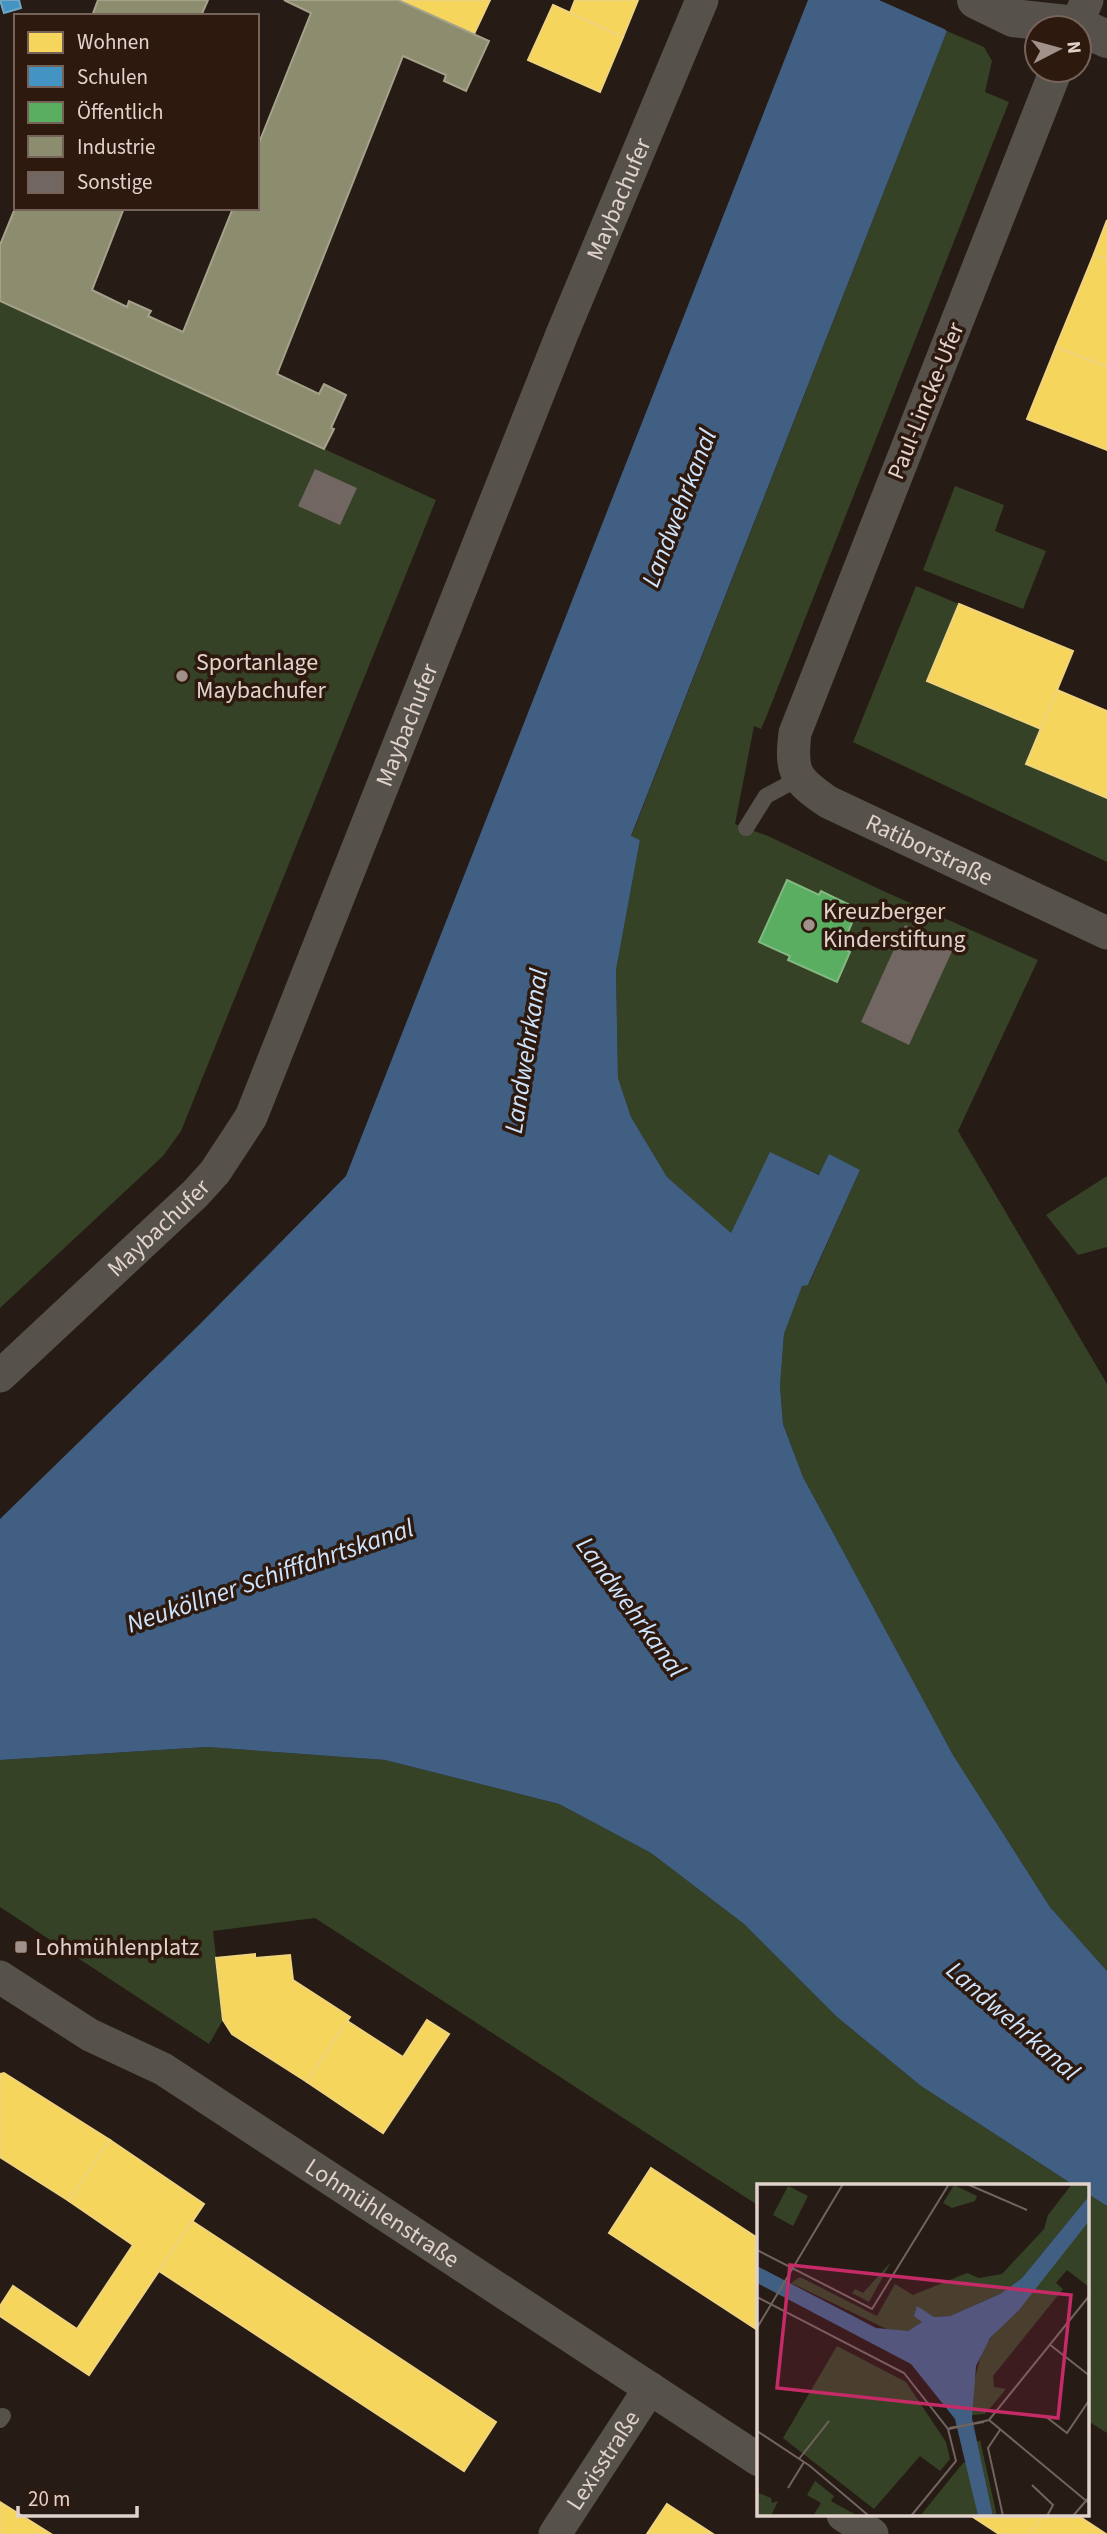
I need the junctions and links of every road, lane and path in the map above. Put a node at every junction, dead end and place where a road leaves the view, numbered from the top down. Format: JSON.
{"nodes":[{"id":1,"x":702,"y":0,"type":"edge"},
{"id":2,"x":976,"y":0,"type":"edge"},
{"id":3,"x":1023,"y":18,"type":"edge"},
{"id":4,"x":1050,"y":84,"type":"edge"},
{"id":5,"x":798,"y":779,"type":"junction"},
{"id":6,"x":746,"y":828,"type":"dead end"},
{"id":7,"x":1107,"y":933,"type":"edge"},
{"id":8,"x":0,"y":1376,"type":"edge"},
{"id":9,"x":0,"y":1977,"type":"edge"},
{"id":10,"x":650,"y":2388,"type":"junction"},
{"id":11,"x":757,"y":2459,"type":"edge"},
{"id":12,"x":845,"y":2516,"type":"edge"},
{"id":13,"x":555,"y":2534,"type":"edge"},
{"id":14,"x":872,"y":2534,"type":"edge"}],
"edges":[{"from":1,"to":8,"type":"street","name":"Maybachufer"},
{"from":2,"to":3,"type":"street"},
{"from":4,"to":5,"type":"street","name":"Paul-Lincke-Ufer"},
{"from":5,"to":6,"type":"lane"},
{"from":5,"to":7,"type":"street","name":"Ratiborstraße"},
{"from":9,"to":10,"type":"street","name":"Lohmühlenstraße"},
{"from":10,"to":11,"type":"street","name":"Lohmühlenstraße"},
{"from":10,"to":13,"type":"street","name":"Lexisstraße"},
{"from":12,"to":14,"type":"street"}]}
